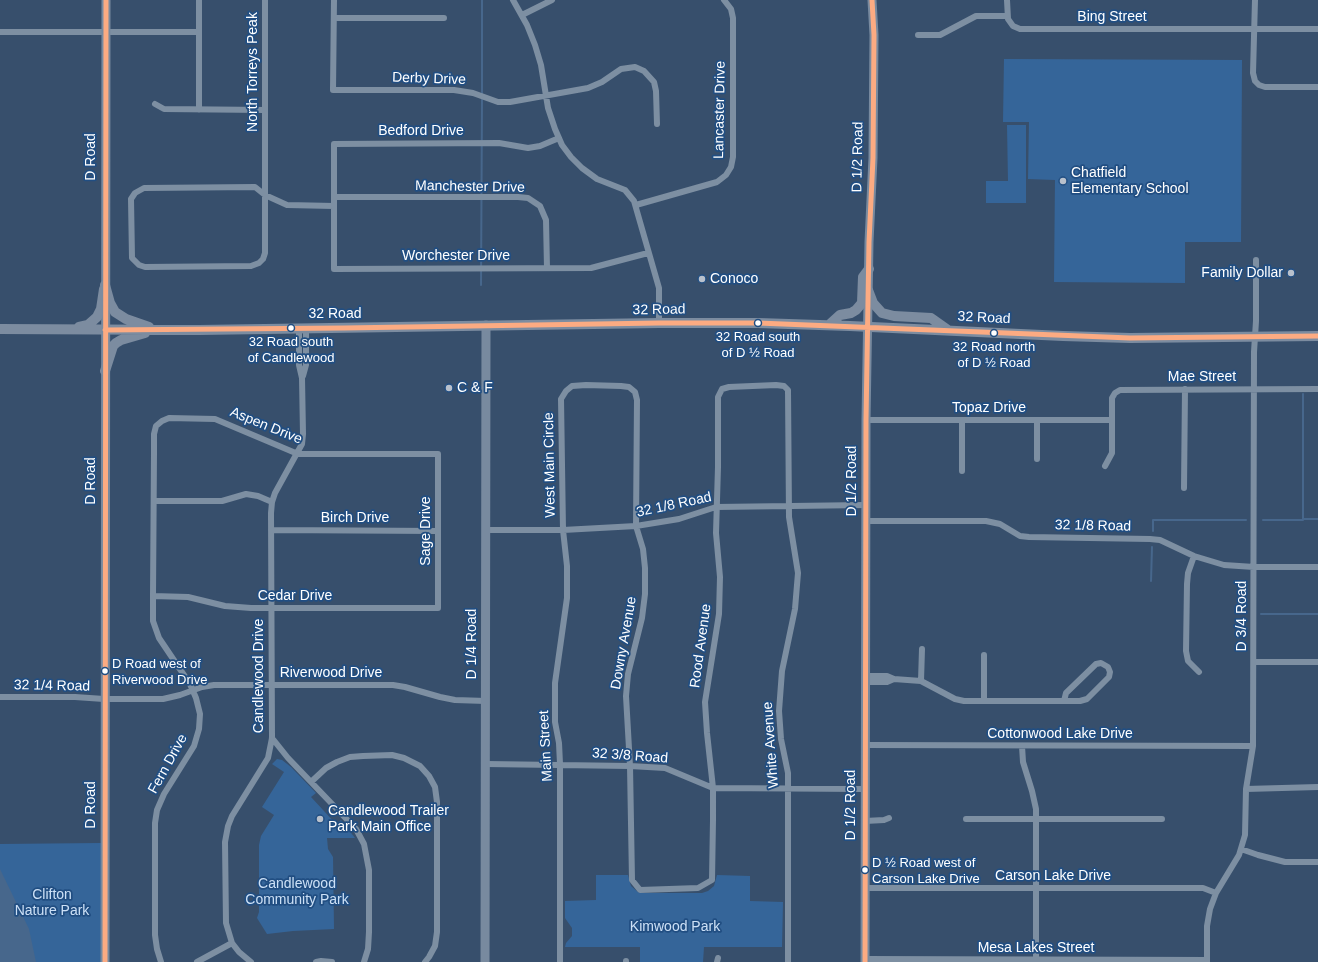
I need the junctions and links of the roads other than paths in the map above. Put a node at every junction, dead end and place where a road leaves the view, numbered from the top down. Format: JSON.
{"nodes":[{"id":1,"x":106,"y":0,"type":"edge"},
{"id":2,"x":199,"y":0,"type":"edge"},
{"id":3,"x":265,"y":0,"type":"edge"},
{"id":4,"x":334,"y":0,"type":"edge"},
{"id":5,"x":513,"y":0,"type":"edge"},
{"id":6,"x":552,"y":0,"type":"edge"},
{"id":7,"x":724,"y":0,"type":"edge"},
{"id":8,"x":872,"y":0,"type":"edge"},
{"id":9,"x":1007,"y":0,"type":"edge"},
{"id":10,"x":1255,"y":0,"type":"edge"},
{"id":11,"x":522,"y":15,"type":"junction"},
{"id":12,"x":1007,"y":16,"type":"junction"},
{"id":13,"x":334,"y":18,"type":"junction"},
{"id":14,"x":444,"y":18,"type":"dead end"},
{"id":15,"x":1255,"y":29,"type":"junction"},
{"id":16,"x":1318,"y":29,"type":"edge"},
{"id":17,"x":0,"y":32,"type":"edge"},
{"id":18,"x":199,"y":32,"type":"junction"},
{"id":19,"x":105,"y":33,"type":"junction"},
{"id":20,"x":918,"y":35,"type":"dead end"},
{"id":21,"x":1318,"y":87,"type":"edge"},
{"id":22,"x":545,"y":96,"type":"junction"},
{"id":23,"x":155,"y":104,"type":"dead end"},
{"id":24,"x":199,"y":110,"type":"junction"},
{"id":25,"x":265,"y":110,"type":"junction"},
{"id":26,"x":656,"y":124,"type":"dead end"},
{"id":27,"x":559,"y":138,"type":"junction"},
{"id":28,"x":265,"y":195,"type":"junction"},
{"id":29,"x":334,"y":197,"type":"junction"},
{"id":30,"x":636,"y":205,"type":"junction"},
{"id":31,"x":334,"y":206,"type":"junction"},
{"id":32,"x":648,"y":253,"type":"junction"},
{"id":33,"x":1256,"y":260,"type":"dead end"},
{"id":34,"x":547,"y":268,"type":"junction"},
{"id":35,"x":868,"y":268,"type":"junction"},
{"id":36,"x":105,"y":285,"type":"junction"},
{"id":37,"x":868,"y":290,"type":"junction"},
{"id":38,"x":659,"y":323,"type":"junction"},
{"id":39,"x":830,"y":325,"type":"junction"},
{"id":40,"x":486,"y":326,"type":"junction"},
{"id":41,"x":867,"y":326,"type":"junction"},
{"id":42,"x":303,"y":328,"type":"junction"},
{"id":43,"x":0,"y":329,"type":"edge"},
{"id":44,"x":68,"y":330,"type":"junction"},
{"id":45,"x":105,"y":330,"type":"junction"},
{"id":46,"x":158,"y":330,"type":"junction"},
{"id":47,"x":948,"y":330,"type":"junction"},
{"id":48,"x":1318,"y":336,"type":"edge"},
{"id":49,"x":1254,"y":337,"type":"junction"},
{"id":50,"x":105,"y":372,"type":"junction"},
{"id":51,"x":1254,"y":388,"type":"junction"},
{"id":52,"x":1185,"y":389,"type":"junction"},
{"id":53,"x":1318,"y":389,"type":"edge"},
{"id":54,"x":788,"y":390,"type":"joint"},
{"id":55,"x":561,"y":399,"type":"joint"},
{"id":56,"x":866,"y":420,"type":"junction"},
{"id":57,"x":962,"y":420,"type":"junction"},
{"id":58,"x":1037,"y":420,"type":"junction"},
{"id":59,"x":1112,"y":420,"type":"junction"},
{"id":60,"x":159,"y":423,"type":"joint"},
{"id":61,"x":298,"y":454,"type":"junction"},
{"id":62,"x":438,"y":454,"type":"joint"},
{"id":63,"x":1037,"y":459,"type":"dead end"},
{"id":64,"x":1105,"y":466,"type":"dead end"},
{"id":65,"x":962,"y":471,"type":"dead end"},
{"id":66,"x":1184,"y":488,"type":"dead end"},
{"id":67,"x":154,"y":501,"type":"junction"},
{"id":68,"x":272,"y":502,"type":"junction"},
{"id":69,"x":789,"y":505,"type":"junction"},
{"id":70,"x":866,"y":505,"type":"junction"},
{"id":71,"x":716,"y":507,"type":"junction"},
{"id":72,"x":866,"y":521,"type":"junction"},
{"id":73,"x":636,"y":526,"type":"junction"},
{"id":74,"x":271,"y":530,"type":"junction"},
{"id":75,"x":438,"y":530,"type":"junction"},
{"id":76,"x":486,"y":530,"type":"junction"},
{"id":77,"x":563,"y":530,"type":"junction"},
{"id":78,"x":1194,"y":556,"type":"junction"},
{"id":79,"x":1254,"y":567,"type":"junction"},
{"id":80,"x":1318,"y":567,"type":"edge"},
{"id":81,"x":153,"y":596,"type":"junction"},
{"id":82,"x":271,"y":608,"type":"junction"},
{"id":83,"x":438,"y":608,"type":"joint"},
{"id":84,"x":922,"y":649,"type":"dead end"},
{"id":85,"x":984,"y":655,"type":"dead end"},
{"id":86,"x":1254,"y":662,"type":"junction"},
{"id":87,"x":1318,"y":662,"type":"edge"},
{"id":88,"x":1199,"y":672,"type":"dead end"},
{"id":89,"x":866,"y":679,"type":"junction"},
{"id":90,"x":921,"y":681,"type":"junction"},
{"id":91,"x":271,"y":685,"type":"junction"},
{"id":92,"x":192,"y":692,"type":"junction"},
{"id":93,"x":0,"y":697,"type":"edge"},
{"id":94,"x":104,"y":699,"type":"junction"},
{"id":95,"x":486,"y":701,"type":"junction"},
{"id":96,"x":984,"y":701,"type":"junction"},
{"id":97,"x":1064,"y":701,"type":"junction"},
{"id":98,"x":272,"y":738,"type":"junction"},
{"id":99,"x":866,"y":745,"type":"junction"},
{"id":100,"x":1022,"y":746,"type":"junction"},
{"id":101,"x":1253,"y":746,"type":"junction"},
{"id":102,"x":486,"y":764,"type":"junction"},
{"id":103,"x":560,"y":764,"type":"junction"},
{"id":104,"x":630,"y":766,"type":"junction"},
{"id":105,"x":311,"y":782,"type":"junction"},
{"id":106,"x":1318,"y":787,"type":"edge"},
{"id":107,"x":713,"y":788,"type":"junction"},
{"id":108,"x":787,"y":789,"type":"junction"},
{"id":109,"x":865,"y":789,"type":"junction"},
{"id":110,"x":1246,"y":789,"type":"junction"},
{"id":111,"x":889,"y":818,"type":"dead end"},
{"id":112,"x":966,"y":818,"type":"dead end"},
{"id":113,"x":1036,"y":819,"type":"junction"},
{"id":114,"x":1162,"y":819,"type":"dead end"},
{"id":115,"x":865,"y":820,"type":"junction"},
{"id":116,"x":1241,"y":849,"type":"junction"},
{"id":117,"x":1318,"y":862,"type":"edge"},
{"id":118,"x":712,"y":880,"type":"joint"},
{"id":119,"x":865,"y":888,"type":"junction"},
{"id":120,"x":1036,"y":888,"type":"junction"},
{"id":121,"x":1216,"y":893,"type":"junction"},
{"id":122,"x":232,"y":942,"type":"junction"},
{"id":123,"x":864,"y":961,"type":"edge"},
{"id":124,"x":1036,"y":961,"type":"edge"},
{"id":125,"x":1207,"y":961,"type":"edge"},
{"id":126,"x":105,"y":962,"type":"edge"},
{"id":127,"x":161,"y":962,"type":"edge"},
{"id":128,"x":197,"y":962,"type":"edge"},
{"id":129,"x":251,"y":962,"type":"edge"},
{"id":130,"x":316,"y":962,"type":"edge"},
{"id":131,"x":332,"y":962,"type":"edge"},
{"id":132,"x":364,"y":962,"type":"edge"},
{"id":133,"x":425,"y":962,"type":"edge"},
{"id":134,"x":485,"y":962,"type":"edge"},
{"id":135,"x":560,"y":962,"type":"edge"},
{"id":136,"x":788,"y":962,"type":"edge"}],
"edges":[{"from":1,"to":19,"type":"street","name":"D Road"},
{"from":2,"to":18,"type":"street"},
{"from":3,"to":25,"type":"street","name":"North Torreys Peak"},
{"from":4,"to":13,"type":"street"},
{"from":5,"to":11,"type":"street"},
{"from":6,"to":11,"type":"street"},
{"from":7,"to":30,"type":"street","name":"Lancaster Drive"},
{"from":8,"to":35,"type":"street","name":"D 1/2 Road"},
{"from":9,"to":12,"type":"street"},
{"from":10,"to":15,"type":"street"},
{"from":11,"to":22,"type":"street"},
{"from":12,"to":15,"type":"street","name":"Bing Street"},
{"from":12,"to":20,"type":"street"},
{"from":13,"to":14,"type":"street"},
{"from":13,"to":22,"type":"street","name":"Derby Drive"},
{"from":15,"to":16,"type":"street","name":"Bing Street"},
{"from":15,"to":21,"type":"street"},
{"from":17,"to":19,"type":"street"},
{"from":18,"to":19,"type":"street"},
{"from":18,"to":24,"type":"street"},
{"from":19,"to":36,"type":"street","name":"D Road"},
{"from":22,"to":26,"type":"street","name":"Derby Drive"},
{"from":22,"to":27,"type":"street"},
{"from":23,"to":24,"type":"street"},
{"from":24,"to":25,"type":"street"},
{"from":25,"to":28,"type":"street","name":"North Torreys Peak"},
{"from":27,"to":29,"type":"street","name":"Bedford Drive"},
{"from":27,"to":30,"type":"street"},
{"from":28,"to":28,"type":"street","name":"North Torreys Peak"},
{"from":28,"to":31,"type":"street"},
{"from":29,"to":31,"type":"street","name":"Worchester Drive"},
{"from":29,"to":34,"type":"street","name":"Manchester Drive"},
{"from":30,"to":32,"type":"street"},
{"from":31,"to":34,"type":"street","name":"Worchester Drive"},
{"from":32,"to":34,"type":"street","name":"Worchester Drive"},
{"from":32,"to":38,"type":"street"},
{"from":33,"to":49,"type":"street","name":"D 3/4 Road"},
{"from":35,"to":37,"type":"street","name":"D 1/2 Road"},
{"from":35,"to":39,"type":"main road"},
{"from":36,"to":44,"type":"main road"},
{"from":36,"to":45,"type":"street","name":"D Road"},
{"from":36,"to":46,"type":"main road"},
{"from":37,"to":41,"type":"street","name":"D 1/2 Road"},
{"from":37,"to":47,"type":"main road"},
{"from":38,"to":39,"type":"main road","name":"32 Road"},
{"from":38,"to":40,"type":"main road","name":"32 Road"},
{"from":39,"to":41,"type":"main road","name":"32 Road"},
{"from":40,"to":42,"type":"main road","name":"32 Road"},
{"from":40,"to":76,"type":"street","name":"D 1/4 Road"},
{"from":41,"to":47,"type":"main road","name":"32 Road"},
{"from":41,"to":56,"type":"street","name":"D 1/2 Road"},
{"from":42,"to":46,"type":"main road","name":"32 Road"},
{"from":42,"to":61,"type":"street","name":"Candlewood Drive"},
{"from":43,"to":44,"type":"main road","name":"32 Road"},
{"from":44,"to":45,"type":"main road","name":"32 Road"},
{"from":45,"to":46,"type":"main road","name":"32 Road"},
{"from":45,"to":50,"type":"street","name":"D Road"},
{"from":46,"to":50,"type":"main road"},
{"from":47,"to":49,"type":"main road","name":"32 Road"},
{"from":48,"to":49,"type":"main road","name":"32 Road"},
{"from":49,"to":51,"type":"street","name":"D 3/4 Road"},
{"from":50,"to":94,"type":"street","name":"D Road"},
{"from":51,"to":52,"type":"street","name":"Mae Street"},
{"from":51,"to":53,"type":"street","name":"Mae Street"},
{"from":51,"to":79,"type":"street","name":"D 3/4 Road"},
{"from":52,"to":59,"type":"street","name":"Mae Street"},
{"from":52,"to":66,"type":"street"},
{"from":54,"to":69,"type":"street","name":"White Avenue"},
{"from":54,"to":71,"type":"street","name":"Rood Avenue"},
{"from":55,"to":73,"type":"street","name":"Downy Avenue"},
{"from":55,"to":77,"type":"street","name":"West Main Circle"},
{"from":56,"to":57,"type":"street","name":"Topaz Drive"},
{"from":56,"to":70,"type":"street","name":"D 1/2 Road"},
{"from":57,"to":58,"type":"street","name":"Topaz Drive"},
{"from":57,"to":65,"type":"street"},
{"from":58,"to":59,"type":"street","name":"Topaz Drive"},
{"from":58,"to":63,"type":"street"},
{"from":59,"to":64,"type":"street","name":"Mae Street"},
{"from":60,"to":61,"type":"street","name":"Aspen Drive"},
{"from":60,"to":67,"type":"street","name":"Fern Drive"},
{"from":61,"to":62,"type":"street","name":"Aspen Drive"},
{"from":61,"to":68,"type":"street","name":"Candlewood Drive"},
{"from":62,"to":75,"type":"street","name":"Sage Drive"},
{"from":67,"to":68,"type":"street"},
{"from":67,"to":81,"type":"street","name":"Fern Drive"},
{"from":68,"to":74,"type":"street","name":"Candlewood Drive"},
{"from":69,"to":70,"type":"street","name":"32 1/8 Road"},
{"from":69,"to":71,"type":"street","name":"32 1/8 Road"},
{"from":69,"to":108,"type":"street","name":"White Avenue"},
{"from":70,"to":72,"type":"street","name":"D 1/2 Road"},
{"from":71,"to":73,"type":"street","name":"32 1/8 Road"},
{"from":71,"to":107,"type":"street","name":"Rood Avenue"},
{"from":72,"to":78,"type":"street","name":"32 1/8 Road"},
{"from":72,"to":89,"type":"street","name":"D 1/2 Road"},
{"from":73,"to":77,"type":"street","name":"32 1/8 Road"},
{"from":73,"to":104,"type":"street","name":"Downy Avenue"},
{"from":74,"to":75,"type":"street","name":"Birch Drive"},
{"from":74,"to":82,"type":"street","name":"Candlewood Drive"},
{"from":75,"to":83,"type":"street","name":"Sage Drive"},
{"from":76,"to":77,"type":"street","name":"32 1/8 Road"},
{"from":76,"to":95,"type":"street","name":"D 1/4 Road"},
{"from":77,"to":103,"type":"street","name":"Main Street"},
{"from":78,"to":79,"type":"street","name":"32 1/8 Road"},
{"from":78,"to":88,"type":"street"},
{"from":79,"to":80,"type":"street","name":"32 1/8 Road"},
{"from":79,"to":86,"type":"street","name":"D 3/4 Road"},
{"from":81,"to":82,"type":"street","name":"Cedar Drive"},
{"from":81,"to":92,"type":"street","name":"Fern Drive"},
{"from":82,"to":83,"type":"street","name":"Cedar Drive"},
{"from":82,"to":91,"type":"street","name":"Candlewood Drive"},
{"from":84,"to":90,"type":"street"},
{"from":85,"to":96,"type":"street"},
{"from":86,"to":87,"type":"street"},
{"from":86,"to":101,"type":"street","name":"D 3/4 Road"},
{"from":89,"to":90,"type":"street"},
{"from":89,"to":99,"type":"street","name":"D 1/2 Road"},
{"from":90,"to":96,"type":"street"},
{"from":91,"to":92,"type":"street","name":"Riverwood Drive"},
{"from":91,"to":95,"type":"street","name":"Riverwood Drive"},
{"from":91,"to":98,"type":"street","name":"Candlewood Drive"},
{"from":92,"to":94,"type":"street","name":"Riverwood Drive"},
{"from":92,"to":127,"type":"street","name":"Fern Drive"},
{"from":93,"to":94,"type":"street","name":"32 1/4 Road"},
{"from":94,"to":126,"type":"street","name":"D Road"},
{"from":95,"to":102,"type":"street","name":"D 1/4 Road"},
{"from":96,"to":97,"type":"street"},
{"from":97,"to":97,"type":"street"},
{"from":98,"to":105,"type":"street"},
{"from":98,"to":122,"type":"street","name":"Candlewood Drive"},
{"from":99,"to":100,"type":"street","name":"Cottonwood Lake Drive"},
{"from":99,"to":109,"type":"street","name":"D 1/2 Road"},
{"from":100,"to":101,"type":"street","name":"Cottonwood Lake Drive"},
{"from":100,"to":113,"type":"street"},
{"from":101,"to":110,"type":"street","name":"D 3/4 Road"},
{"from":102,"to":103,"type":"street","name":"32 3/8 Road"},
{"from":102,"to":134,"type":"street","name":"D 1/4 Road"},
{"from":103,"to":104,"type":"street","name":"32 3/8 Road"},
{"from":103,"to":135,"type":"street","name":"Main Street"},
{"from":104,"to":107,"type":"street","name":"32 3/8 Road"},
{"from":104,"to":118,"type":"street","name":"Downy Avenue"},
{"from":105,"to":132,"type":"street"},
{"from":105,"to":133,"type":"street"},
{"from":106,"to":110,"type":"street"},
{"from":107,"to":108,"type":"street","name":"32 3/8 Road"},
{"from":107,"to":118,"type":"street","name":"Rood Avenue"},
{"from":108,"to":109,"type":"street","name":"32 3/8 Road"},
{"from":108,"to":136,"type":"street","name":"White Avenue"},
{"from":109,"to":115,"type":"street","name":"D 1/2 Road"},
{"from":110,"to":116,"type":"street","name":"D 3/4 Road"},
{"from":111,"to":115,"type":"street"},
{"from":112,"to":113,"type":"street"},
{"from":113,"to":114,"type":"street"},
{"from":113,"to":120,"type":"street"},
{"from":115,"to":119,"type":"street","name":"D 1/2 Road"},
{"from":116,"to":117,"type":"street"},
{"from":116,"to":121,"type":"street","name":"D 3/4 Road"},
{"from":119,"to":120,"type":"street","name":"Carson Lake Drive"},
{"from":119,"to":123,"type":"street","name":"D 1/2 Road"},
{"from":120,"to":121,"type":"street","name":"Carson Lake Drive"},
{"from":120,"to":124,"type":"street"},
{"from":121,"to":125,"type":"street","name":"D 3/4 Road"},
{"from":122,"to":128,"type":"street"},
{"from":122,"to":129,"type":"street","name":"Candlewood Drive"},
{"from":123,"to":124,"type":"street","name":"Mesa Lakes Street"},
{"from":124,"to":125,"type":"street","name":"Mesa Lakes Street"},
{"from":130,"to":131,"type":"street"}]}
